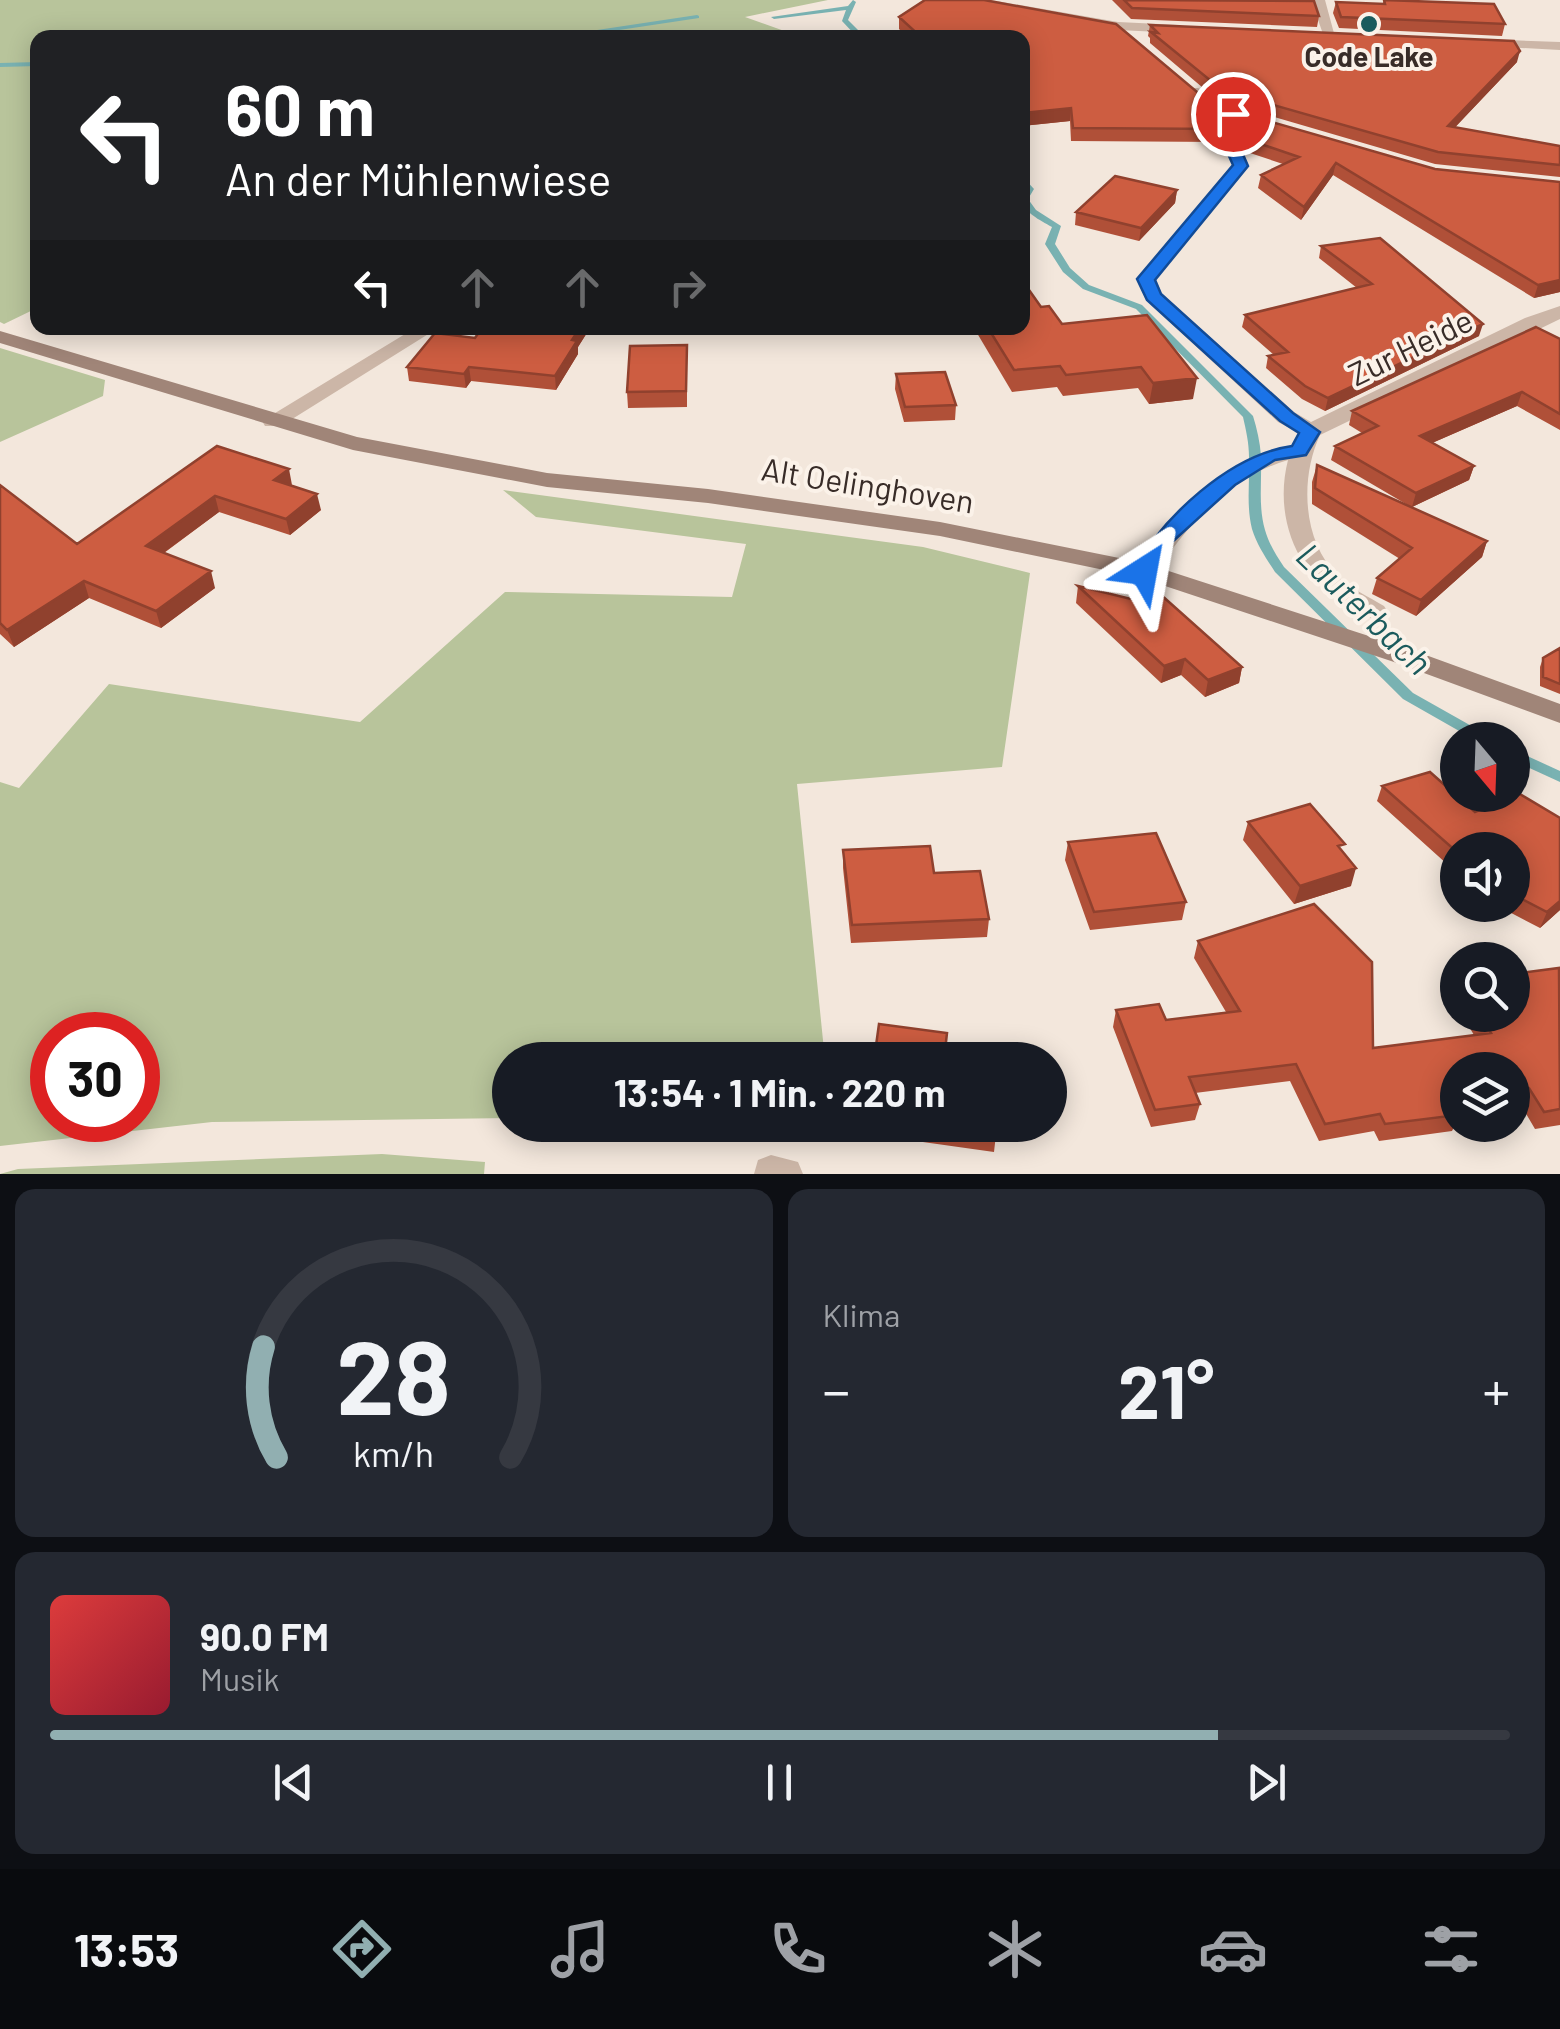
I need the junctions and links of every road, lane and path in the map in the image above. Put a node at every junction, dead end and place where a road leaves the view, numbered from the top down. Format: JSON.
{"nodes":[{"id":1,"x":968,"y":0,"type":"edge"},
{"id":2,"x":1081,"y":0,"type":"edge"},
{"id":3,"x":1318,"y":0,"type":"edge"},
{"id":4,"x":1118,"y":26,"type":"junction"},
{"id":5,"x":1197,"y":30,"type":"edge"},
{"id":6,"x":1348,"y":35,"type":"edge"},
{"id":7,"x":1474,"y":41,"type":"edge"},
{"id":8,"x":1560,"y":46,"type":"edge"},
{"id":9,"x":1146,"y":50,"type":"edge"},
{"id":10,"x":1174,"y":74,"type":"edge"},
{"id":11,"x":1233,"y":114,"type":"junction"},
{"id":12,"x":1290,"y":132,"type":"edge"},
{"id":13,"x":1560,"y":312,"type":"edge"},
{"id":14,"x":416,"y":335,"type":"edge"},
{"id":15,"x":0,"y":337,"type":"edge"},
{"id":16,"x":273,"y":421,"type":"junction"},
{"id":17,"x":1304,"y":441,"type":"junction"},
{"id":18,"x":1144,"y":571,"type":"junction"},
{"id":19,"x":1375,"y":612,"type":"dead end"},
{"id":20,"x":1560,"y":714,"type":"edge"}],
"edges":[{"from":1,"to":4,"type":"street"},
{"from":2,"to":4,"type":"street"},
{"from":3,"to":6,"type":"street"},
{"from":4,"to":5,"type":"street"},
{"from":4,"to":9,"type":"street"},
{"from":7,"to":8,"type":"street"},
{"from":10,"to":11,"type":"street"},
{"from":11,"to":12,"type":"street"},
{"from":11,"to":17,"type":"street"},
{"from":13,"to":17,"type":"street","name":"Zur Heide"},
{"from":14,"to":16,"type":"street"},
{"from":15,"to":16,"type":"main road","name":"Alt Oelinghoven"},
{"from":16,"to":18,"type":"main road","name":"Alt Oelinghoven"},
{"from":17,"to":18,"type":"street","name":"Zur Heide"},
{"from":17,"to":19,"type":"street"},
{"from":18,"to":20,"type":"main road","name":"Alt Oelinghoven"}]}
